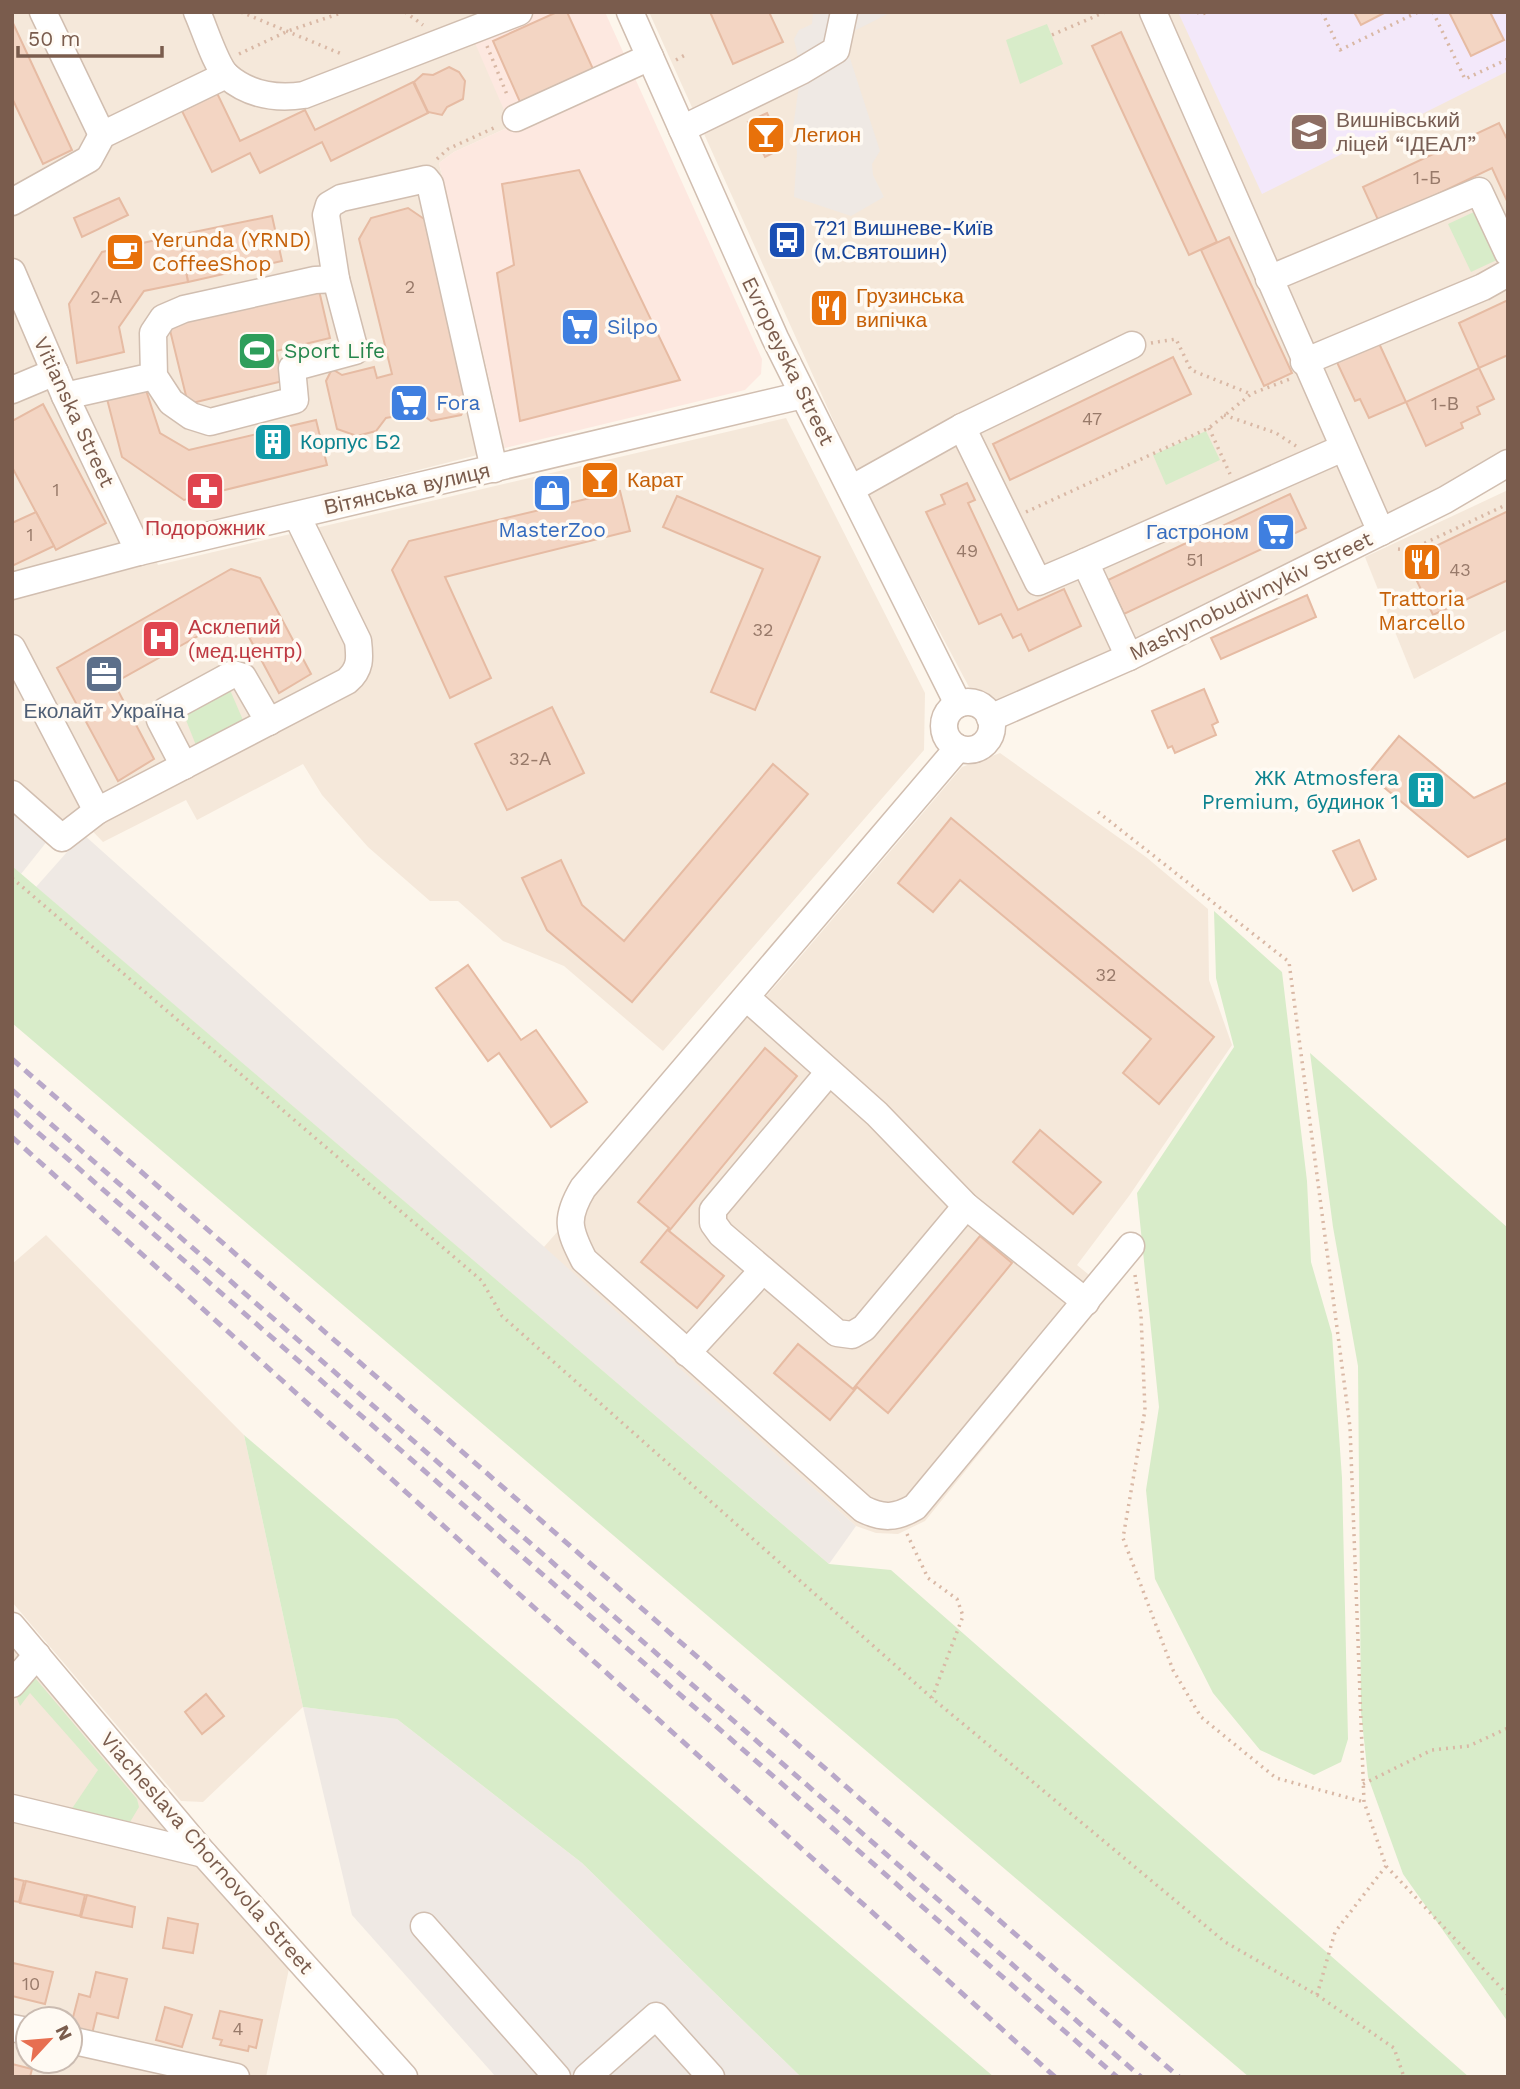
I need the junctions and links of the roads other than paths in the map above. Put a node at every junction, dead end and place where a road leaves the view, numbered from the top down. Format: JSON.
{"nodes":[{"id":1,"x":43,"y":12,"type":"edge"},
{"id":2,"x":197,"y":12,"type":"edge"},
{"id":3,"x":519,"y":12,"type":"edge"},
{"id":4,"x":630,"y":12,"type":"edge"},
{"id":5,"x":844,"y":12,"type":"edge"},
{"id":6,"x":1153,"y":12,"type":"edge"},
{"id":7,"x":663,"y":59,"type":"junction"},
{"id":8,"x":223,"y":69,"type":"junction"},
{"id":9,"x":516,"y":118,"type":"road end"},
{"id":10,"x":682,"y":128,"type":"junction"},
{"id":11,"x":102,"y":135,"type":"junction"},
{"id":12,"x":12,"y":201,"type":"edge"},
{"id":13,"x":1508,"y":253,"type":"edge"},
{"id":14,"x":12,"y":272,"type":"edge"},
{"id":15,"x":1508,"y":273,"type":"edge"},
{"id":16,"x":336,"y":279,"type":"junction"},
{"id":17,"x":1269,"y":279,"type":"junction"},
{"id":18,"x":1132,"y":345,"type":"road end"},
{"id":19,"x":1306,"y":367,"type":"junction"},
{"id":20,"x":55,"y":372,"type":"junction"},
{"id":21,"x":154,"y":376,"type":"junction"},
{"id":22,"x":12,"y":390,"type":"edge"},
{"id":23,"x":803,"y":395,"type":"junction"},
{"id":24,"x":65,"y":396,"type":"junction"},
{"id":25,"x":962,"y":427,"type":"junction"},
{"id":26,"x":1343,"y":448,"type":"junction"},
{"id":27,"x":1508,"y":463,"type":"edge"},
{"id":28,"x":494,"y":468,"type":"junction"},
{"id":29,"x":851,"y":489,"type":"junction"},
{"id":30,"x":297,"y":516,"type":"junction"},
{"id":31,"x":1381,"y":532,"type":"junction"},
{"id":32,"x":139,"y":552,"type":"junction"},
{"id":33,"x":1085,"y":562,"type":"junction"},
{"id":34,"x":12,"y":586,"type":"edge"},
{"id":35,"x":12,"y":648,"type":"edge"},
{"id":36,"x":1129,"y":656,"type":"junction"},
{"id":37,"x":958,"y":704,"type":"junction"},
{"id":38,"x":990,"y":718,"type":"junction"},
{"id":39,"x":269,"y":722,"type":"junction"},
{"id":40,"x":958,"y":748,"type":"junction"},
{"id":41,"x":184,"y":766,"type":"junction"},
{"id":42,"x":12,"y":794,"type":"edge"},
{"id":43,"x":97,"y":811,"type":"junction"},
{"id":44,"x":747,"y":998,"type":"junction"},
{"id":45,"x":829,"y":1072,"type":"junction"},
{"id":46,"x":966,"y":1206,"type":"junction"},
{"id":47,"x":1131,"y":1246,"type":"road end"},
{"id":48,"x":763,"y":1270,"type":"junction"},
{"id":49,"x":1086,"y":1302,"type":"junction"},
{"id":50,"x":687,"y":1353,"type":"junction"},
{"id":51,"x":12,"y":1626,"type":"edge"},
{"id":52,"x":37,"y":1655,"type":"junction"},
{"id":53,"x":12,"y":1684,"type":"edge"},
{"id":54,"x":12,"y":1808,"type":"edge"},
{"id":55,"x":204,"y":1854,"type":"junction"},
{"id":56,"x":424,"y":1926,"type":"dead end"},
{"id":57,"x":84,"y":2043,"type":"edge"},
{"id":58,"x":236,"y":2077,"type":"edge"},
{"id":59,"x":404,"y":2077,"type":"edge"},
{"id":60,"x":557,"y":2077,"type":"edge"},
{"id":61,"x":587,"y":2077,"type":"edge"},
{"id":62,"x":710,"y":2077,"type":"edge"}],
"edges":[{"from":1,"to":11,"type":"street"},
{"from":2,"to":8,"type":"street"},
{"from":3,"to":8,"type":"street"},
{"from":4,"to":7,"type":"street","name":"Evropeyska Street"},
{"from":5,"to":10,"type":"street"},
{"from":6,"to":17,"type":"street"},
{"from":7,"to":9,"type":"street"},
{"from":7,"to":10,"type":"street","name":"Evropeyska Street"},
{"from":8,"to":11,"type":"street"},
{"from":10,"to":23,"type":"street","name":"Evropeyska Street"},
{"from":11,"to":12,"type":"street"},
{"from":13,"to":17,"type":"street"},
{"from":14,"to":20,"type":"street","name":"Vitianska Street"},
{"from":15,"to":19,"type":"street"},
{"from":16,"to":21,"type":"street"},
{"from":16,"to":21,"type":"street"},
{"from":16,"to":28,"type":"street"},
{"from":17,"to":19,"type":"street"},
{"from":18,"to":25,"type":"street"},
{"from":19,"to":26,"type":"street"},
{"from":20,"to":22,"type":"street"},
{"from":20,"to":24,"type":"street","name":"Vitianska Street"},
{"from":21,"to":24,"type":"street"},
{"from":23,"to":28,"type":"street","name":"Вітянська вулиця"},
{"from":23,"to":29,"type":"street","name":"Evropeyska Street"},
{"from":24,"to":32,"type":"street","name":"Vitianska Street"},
{"from":25,"to":29,"type":"street"},
{"from":25,"to":33,"type":"street"},
{"from":26,"to":31,"type":"street"},
{"from":26,"to":33,"type":"street"},
{"from":27,"to":31,"type":"street","name":"Mashynobudivnykiv Street"},
{"from":28,"to":30,"type":"street","name":"Вітянська вулиця"},
{"from":29,"to":37,"type":"street","name":"Evropeyska Street"},
{"from":30,"to":32,"type":"street","name":"Вітянська вулиця"},
{"from":30,"to":39,"type":"street"},
{"from":31,"to":36,"type":"street","name":"Mashynobudivnykiv Street"},
{"from":32,"to":34,"type":"street","name":"Вітянська вулиця"},
{"from":33,"to":36,"type":"street"},
{"from":35,"to":43,"type":"street"},
{"from":36,"to":38,"type":"street","name":"Mashynobudivnykiv Street"},
{"from":37,"to":38,"type":"street"},
{"from":37,"to":40,"type":"street"},
{"from":38,"to":40,"type":"street"},
{"from":39,"to":41,"type":"street"},
{"from":39,"to":41,"type":"street"},
{"from":40,"to":44,"type":"street"},
{"from":41,"to":43,"type":"street"},
{"from":42,"to":43,"type":"street"},
{"from":44,"to":45,"type":"street"},
{"from":44,"to":50,"type":"street"},
{"from":45,"to":46,"type":"street"},
{"from":45,"to":48,"type":"street"},
{"from":46,"to":48,"type":"street"},
{"from":46,"to":49,"type":"street"},
{"from":47,"to":49,"type":"street"},
{"from":48,"to":50,"type":"street"},
{"from":49,"to":50,"type":"street"},
{"from":51,"to":52,"type":"street","name":"Viacheslava Chornovola Street"},
{"from":52,"to":53,"type":"street"},
{"from":52,"to":55,"type":"street","name":"Viacheslava Chornovola Street"},
{"from":54,"to":55,"type":"street"},
{"from":55,"to":59,"type":"street","name":"Viacheslava Chornovola Street"},
{"from":56,"to":60,"type":"street"},
{"from":57,"to":58,"type":"street"},
{"from":61,"to":62,"type":"street"}]}
